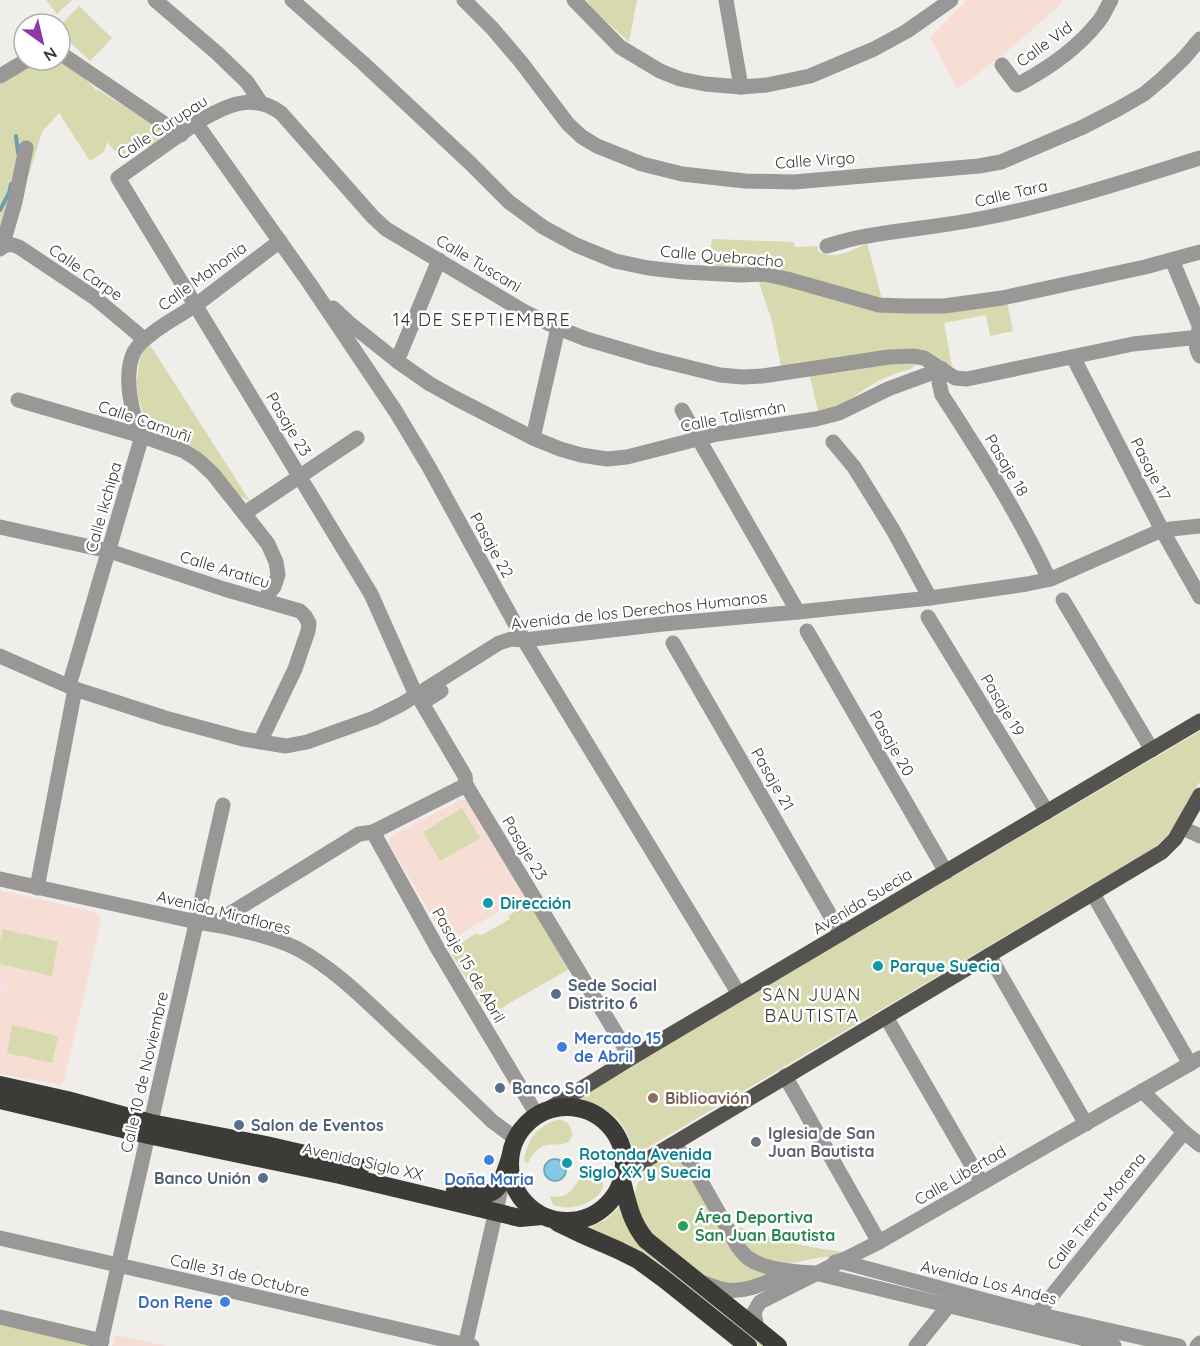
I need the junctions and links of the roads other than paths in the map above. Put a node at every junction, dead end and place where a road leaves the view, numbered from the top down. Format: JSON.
{"nodes":[{"id":1,"x":155,"y":0,"type":"edge"},
{"id":2,"x":292,"y":0,"type":"edge"},
{"id":3,"x":464,"y":0,"type":"edge"},
{"id":4,"x":574,"y":0,"type":"edge"},
{"id":5,"x":726,"y":0,"type":"edge"},
{"id":6,"x":951,"y":0,"type":"edge"},
{"id":7,"x":1111,"y":0,"type":"edge"},
{"id":8,"x":1200,"y":39,"type":"edge"},
{"id":9,"x":72,"y":60,"type":"edge"},
{"id":10,"x":1002,"y":65,"type":"dead end"},
{"id":11,"x":741,"y":87,"type":"junction"},
{"id":12,"x":261,"y":103,"type":"junction"},
{"id":13,"x":196,"y":123,"type":"junction"},
{"id":14,"x":181,"y":135,"type":"junction"},
{"id":15,"x":26,"y":148,"type":"dead end"},
{"id":16,"x":1200,"y":158,"type":"edge"},
{"id":17,"x":118,"y":178,"type":"joint"},
{"id":18,"x":280,"y":241,"type":"junction"},
{"id":19,"x":827,"y":246,"type":"dead end"},
{"id":20,"x":1,"y":248,"type":"edge"},
{"id":21,"x":1200,"y":252,"type":"edge"},
{"id":22,"x":439,"y":260,"type":"junction"},
{"id":23,"x":1172,"y":260,"type":"junction"},
{"id":24,"x":310,"y":284,"type":"junction"},
{"id":25,"x":196,"y":304,"type":"junction"},
{"id":26,"x":558,"y":328,"type":"junction"},
{"id":27,"x":1199,"y":337,"type":"edge"},
{"id":28,"x":144,"y":339,"type":"junction"},
{"id":29,"x":1200,"y":356,"type":"edge"},
{"id":30,"x":1073,"y":357,"type":"junction"},
{"id":31,"x":397,"y":361,"type":"junction"},
{"id":32,"x":942,"y":369,"type":"junction"},
{"id":33,"x":18,"y":400,"type":"dead end"},
{"id":34,"x":682,"y":410,"type":"dead end"},
{"id":35,"x":142,"y":436,"type":"junction"},
{"id":36,"x":357,"y":438,"type":"dead end"},
{"id":37,"x":533,"y":438,"type":"junction"},
{"id":38,"x":700,"y":439,"type":"junction"},
{"id":39,"x":833,"y":442,"type":"dead end"},
{"id":40,"x":299,"y":476,"type":"junction"},
{"id":41,"x":245,"y":513,"type":"junction"},
{"id":42,"x":1200,"y":526,"type":"edge"},
{"id":43,"x":0,"y":527,"type":"edge"},
{"id":44,"x":1162,"y":530,"type":"junction"},
{"id":45,"x":108,"y":551,"type":"junction"},
{"id":46,"x":1049,"y":579,"type":"junction"},
{"id":47,"x":1200,"y":597,"type":"edge"},
{"id":48,"x":930,"y":598,"type":"junction"},
{"id":49,"x":263,"y":600,"type":"junction"},
{"id":50,"x":1063,"y":600,"type":"dead end"},
{"id":51,"x":798,"y":612,"type":"junction"},
{"id":52,"x":928,"y":617,"type":"dead end"},
{"id":53,"x":807,"y":631,"type":"dead end"},
{"id":54,"x":524,"y":640,"type":"junction"},
{"id":55,"x":673,"y":643,"type":"dead end"},
{"id":56,"x":0,"y":656,"type":"edge"},
{"id":57,"x":464,"y":665,"type":"junction"},
{"id":58,"x":72,"y":688,"type":"junction"},
{"id":59,"x":416,"y":695,"type":"junction"},
{"id":60,"x":1200,"y":721,"type":"edge"},
{"id":61,"x":260,"y":742,"type":"junction"},
{"id":62,"x":1152,"y":750,"type":"junction"},
{"id":63,"x":466,"y":785,"type":"junction"},
{"id":64,"x":1200,"y":795,"type":"edge"},
{"id":65,"x":223,"y":805,"type":"dead end"},
{"id":66,"x":1047,"y":812,"type":"junction"},
{"id":67,"x":1182,"y":828,"type":"junction"},
{"id":68,"x":373,"y":832,"type":"junction"},
{"id":69,"x":1200,"y":836,"type":"edge"},
{"id":70,"x":946,"y":872,"type":"junction"},
{"id":71,"x":0,"y":879,"type":"edge"},
{"id":72,"x":37,"y":888,"type":"junction"},
{"id":73,"x":1093,"y":894,"type":"junction"},
{"id":74,"x":205,"y":923,"type":"junction"},
{"id":75,"x":841,"y":934,"type":"junction"},
{"id":76,"x":989,"y":955,"type":"junction"},
{"id":77,"x":739,"y":994,"type":"junction"},
{"id":78,"x":886,"y":1017,"type":"junction"},
{"id":79,"x":631,"y":1058,"type":"junction"},
{"id":80,"x":1195,"y":1061,"type":"edge"},
{"id":81,"x":785,"y":1076,"type":"junction"},
{"id":82,"x":0,"y":1085,"type":"edge"},
{"id":83,"x":1142,"y":1091,"type":"junction"},
{"id":84,"x":0,"y":1100,"type":"edge"},
{"id":85,"x":540,"y":1114,"type":"junction"},
{"id":86,"x":1086,"y":1124,"type":"junction"},
{"id":87,"x":149,"y":1129,"type":"junction"},
{"id":88,"x":1184,"y":1132,"type":"junction"},
{"id":89,"x":515,"y":1138,"type":"junction"},
{"id":90,"x":671,"y":1145,"type":"junction"},
{"id":91,"x":1200,"y":1145,"type":"edge"},
{"id":92,"x":510,"y":1158,"type":"junction"},
{"id":93,"x":622,"y":1178,"type":"junction"},
{"id":94,"x":503,"y":1180,"type":"junction"},
{"id":95,"x":982,"y":1183,"type":"junction"},
{"id":96,"x":495,"y":1212,"type":"junction"},
{"id":97,"x":547,"y":1218,"type":"junction"},
{"id":98,"x":0,"y":1238,"type":"edge"},
{"id":99,"x":879,"y":1242,"type":"junction"},
{"id":100,"x":839,"y":1261,"type":"junction"},
{"id":101,"x":119,"y":1266,"type":"junction"},
{"id":102,"x":790,"y":1272,"type":"junction"},
{"id":103,"x":815,"y":1273,"type":"junction"},
{"id":104,"x":694,"y":1280,"type":"junction"},
{"id":105,"x":949,"y":1305,"type":"junction"},
{"id":106,"x":1037,"y":1314,"type":"junction"},
{"id":107,"x":0,"y":1317,"type":"edge"},
{"id":108,"x":757,"y":1329,"type":"junction"},
{"id":109,"x":101,"y":1343,"type":"edge"},
{"id":110,"x":467,"y":1345,"type":"edge"},
{"id":111,"x":748,"y":1346,"type":"edge"},
{"id":112,"x":778,"y":1346,"type":"edge"},
{"id":113,"x":916,"y":1346,"type":"edge"},
{"id":114,"x":1114,"y":1346,"type":"edge"},
{"id":115,"x":1179,"y":1346,"type":"edge"}],
"edges":[{"from":1,"to":12,"type":"street","name":"Calle Tuscani"},
{"from":2,"to":23,"type":"street","name":"Calle Quebracho"},
{"from":3,"to":8,"type":"street","name":"Calle Virgo"},
{"from":4,"to":11,"type":"street"},
{"from":5,"to":11,"type":"street"},
{"from":6,"to":11,"type":"street"},
{"from":7,"to":10,"type":"street","name":"Calle Vid"},
{"from":9,"to":14,"type":"street"},
{"from":12,"to":13,"type":"street","name":"Calle Curupau"},
{"from":12,"to":22,"type":"street","name":"Calle Tuscani"},
{"from":13,"to":14,"type":"street","name":"Calle Curupau"},
{"from":13,"to":18,"type":"street","name":"Pasaje 22"},
{"from":14,"to":17,"type":"street","name":"Calle Curupau"},
{"from":15,"to":20,"type":"street"},
{"from":16,"to":19,"type":"street","name":"Calle Tara"},
{"from":17,"to":25,"type":"street","name":"Pasaje 23"},
{"from":18,"to":24,"type":"street","name":"Pasaje 22"},
{"from":18,"to":25,"type":"street","name":"Calle Mahonia"},
{"from":20,"to":28,"type":"street","name":"Calle Carpe"},
{"from":21,"to":23,"type":"street","name":"Calle Quebracho"},
{"from":22,"to":26,"type":"street","name":"Calle Tuscani"},
{"from":22,"to":31,"type":"street"},
{"from":23,"to":27,"type":"street"},
{"from":24,"to":31,"type":"street","name":"Calle Talismán"},
{"from":24,"to":54,"type":"street","name":"Pasaje 22"},
{"from":25,"to":28,"type":"street","name":"Calle Mahonia"},
{"from":25,"to":40,"type":"street","name":"Pasaje 23"},
{"from":26,"to":32,"type":"street","name":"Calle Tuscani"},
{"from":26,"to":37,"type":"street"},
{"from":27,"to":29,"type":"street"},
{"from":27,"to":30,"type":"street"},
{"from":28,"to":35,"type":"street"},
{"from":30,"to":32,"type":"street"},
{"from":30,"to":44,"type":"street","name":"Pasaje 17"},
{"from":31,"to":37,"type":"street","name":"Calle Talismán"},
{"from":32,"to":38,"type":"street","name":"Calle Talismán"},
{"from":32,"to":46,"type":"street","name":"Pasaje 18"},
{"from":33,"to":35,"type":"street","name":"Calle Camuñi"},
{"from":34,"to":38,"type":"street"},
{"from":35,"to":41,"type":"street","name":"Calle Camuñi"},
{"from":35,"to":45,"type":"street","name":"Calle Ikchipa"},
{"from":36,"to":40,"type":"street"},
{"from":37,"to":38,"type":"street","name":"Calle Talismán"},
{"from":38,"to":51,"type":"street"},
{"from":39,"to":48,"type":"street"},
{"from":40,"to":41,"type":"street"},
{"from":40,"to":59,"type":"street","name":"Pasaje 23"},
{"from":41,"to":49,"type":"street","name":"Calle Camuñi"},
{"from":42,"to":44,"type":"street","name":"Avenida de los Derechos Humanos"},
{"from":43,"to":45,"type":"street","name":"Calle Araticu"},
{"from":44,"to":46,"type":"street","name":"Avenida de los Derechos Humanos"},
{"from":44,"to":47,"type":"street","name":"Pasaje 17"},
{"from":45,"to":49,"type":"street","name":"Calle Araticu"},
{"from":45,"to":58,"type":"street","name":"Calle Ikchipa"},
{"from":46,"to":48,"type":"street","name":"Avenida de los Derechos Humanos"},
{"from":48,"to":51,"type":"street","name":"Avenida de los Derechos Humanos"},
{"from":49,"to":61,"type":"street","name":"Calle Araticu"},
{"from":50,"to":62,"type":"street"},
{"from":51,"to":54,"type":"street","name":"Avenida de los Derechos Humanos"},
{"from":52,"to":66,"type":"street","name":"Pasaje 19"},
{"from":53,"to":70,"type":"street","name":"Pasaje 20"},
{"from":54,"to":57,"type":"street","name":"Avenida de los Derechos Humanos"},
{"from":54,"to":77,"type":"street","name":"Pasaje 22"},
{"from":55,"to":75,"type":"street","name":"Pasaje 21"},
{"from":56,"to":58,"type":"street","name":"Avenida de los Derechos Humanos"},
{"from":57,"to":59,"type":"street","name":"Avenida de los Derechos Humanos"},
{"from":57,"to":63,"type":"street","name":"Pasaje 23"},
{"from":58,"to":61,"type":"street","name":"Avenida de los Derechos Humanos"},
{"from":58,"to":72,"type":"street","name":"Calle Ikchipa"},
{"from":59,"to":61,"type":"street","name":"Avenida de los Derechos Humanos"},
{"from":60,"to":62,"type":"main road","name":"Avenida Suecia"},
{"from":62,"to":66,"type":"main road","name":"Avenida Suecia"},
{"from":63,"to":68,"type":"street"},
{"from":63,"to":79,"type":"street","name":"Pasaje 23"},
{"from":64,"to":67,"type":"main road"},
{"from":65,"to":74,"type":"street","name":"Calle 10 de Noviembre"},
{"from":66,"to":70,"type":"main road","name":"Avenida Suecia"},
{"from":67,"to":69,"type":"street"},
{"from":67,"to":73,"type":"main road"},
{"from":68,"to":74,"type":"street"},
{"from":68,"to":85,"type":"street","name":"Pasaje 15 de Abril"},
{"from":70,"to":75,"type":"main road","name":"Avenida Suecia"},
{"from":71,"to":72,"type":"street","name":"Avenida Miraflores"},
{"from":72,"to":74,"type":"street","name":"Avenida Miraflores"},
{"from":73,"to":76,"type":"main road"},
{"from":73,"to":80,"type":"street"},
{"from":74,"to":87,"type":"street","name":"Calle 10 de Noviembre"},
{"from":74,"to":89,"type":"street","name":"Avenida Miraflores"},
{"from":75,"to":77,"type":"main road","name":"Avenida Suecia"},
{"from":76,"to":78,"type":"main road"},
{"from":76,"to":86,"type":"street"},
{"from":77,"to":79,"type":"main road","name":"Avenida Suecia"},
{"from":78,"to":81,"type":"main road"},
{"from":78,"to":95,"type":"street"},
{"from":79,"to":85,"type":"main road","name":"Avenida Suecia"},
{"from":80,"to":83,"type":"street","name":"Calle Libertad"},
{"from":81,"to":90,"type":"main road"},
{"from":81,"to":99,"type":"street"},
{"from":82,"to":87,"type":"highway","name":"Avenida Siglo XX"},
{"from":83,"to":86,"type":"street","name":"Calle Libertad"},
{"from":83,"to":88,"type":"street"},
{"from":84,"to":87,"type":"highway","name":"Avenida Siglo XX"},
{"from":85,"to":89,"type":"highway"},
{"from":85,"to":93,"type":"highway"},
{"from":86,"to":95,"type":"street","name":"Calle Libertad"},
{"from":87,"to":94,"type":"highway","name":"Avenida Siglo XX"},
{"from":87,"to":96,"type":"highway","name":"Avenida Siglo XX"},
{"from":87,"to":101,"type":"street","name":"Calle 10 de Noviembre"},
{"from":88,"to":91,"type":"street"},
{"from":88,"to":106,"type":"street","name":"Calle Tierra Morena"},
{"from":89,"to":92,"type":"highway"},
{"from":90,"to":93,"type":"main road"},
{"from":90,"to":102,"type":"street","name":"Avenida Los Andes"},
{"from":92,"to":94,"type":"highway"},
{"from":92,"to":97,"type":"highway"},
{"from":93,"to":97,"type":"highway"},
{"from":93,"to":104,"type":"highway"},
{"from":94,"to":96,"type":"street"},
{"from":95,"to":99,"type":"street","name":"Calle Libertad"},
{"from":96,"to":97,"type":"highway","name":"Avenida Siglo XX"},
{"from":96,"to":110,"type":"street"},
{"from":97,"to":111,"type":"highway","name":"Avenida Siglo XX"},
{"from":98,"to":101,"type":"street","name":"Calle 31 de Octubre"},
{"from":99,"to":100,"type":"street","name":"Calle Libertad"},
{"from":100,"to":102,"type":"street","name":"Avenida Los Andes"},
{"from":100,"to":103,"type":"street","name":"Calle Libertad"},
{"from":100,"to":106,"type":"street","name":"Avenida Los Andes"},
{"from":101,"to":109,"type":"street","name":"Calle 10 de Noviembre"},
{"from":101,"to":110,"type":"street","name":"Calle 31 de Octubre"},
{"from":102,"to":103,"type":"street","name":"Avenida Los Andes"},
{"from":102,"to":104,"type":"street","name":"Avenida Los Andes"},
{"from":103,"to":105,"type":"street","name":"Avenida Los Andes"},
{"from":103,"to":108,"type":"street","name":"Calle Libertad"},
{"from":104,"to":108,"type":"highway"},
{"from":105,"to":113,"type":"street"},
{"from":105,"to":114,"type":"street","name":"Avenida Los Andes"},
{"from":106,"to":115,"type":"street","name":"Avenida Los Andes"},
{"from":107,"to":109,"type":"street"},
{"from":108,"to":112,"type":"highway"}]}
